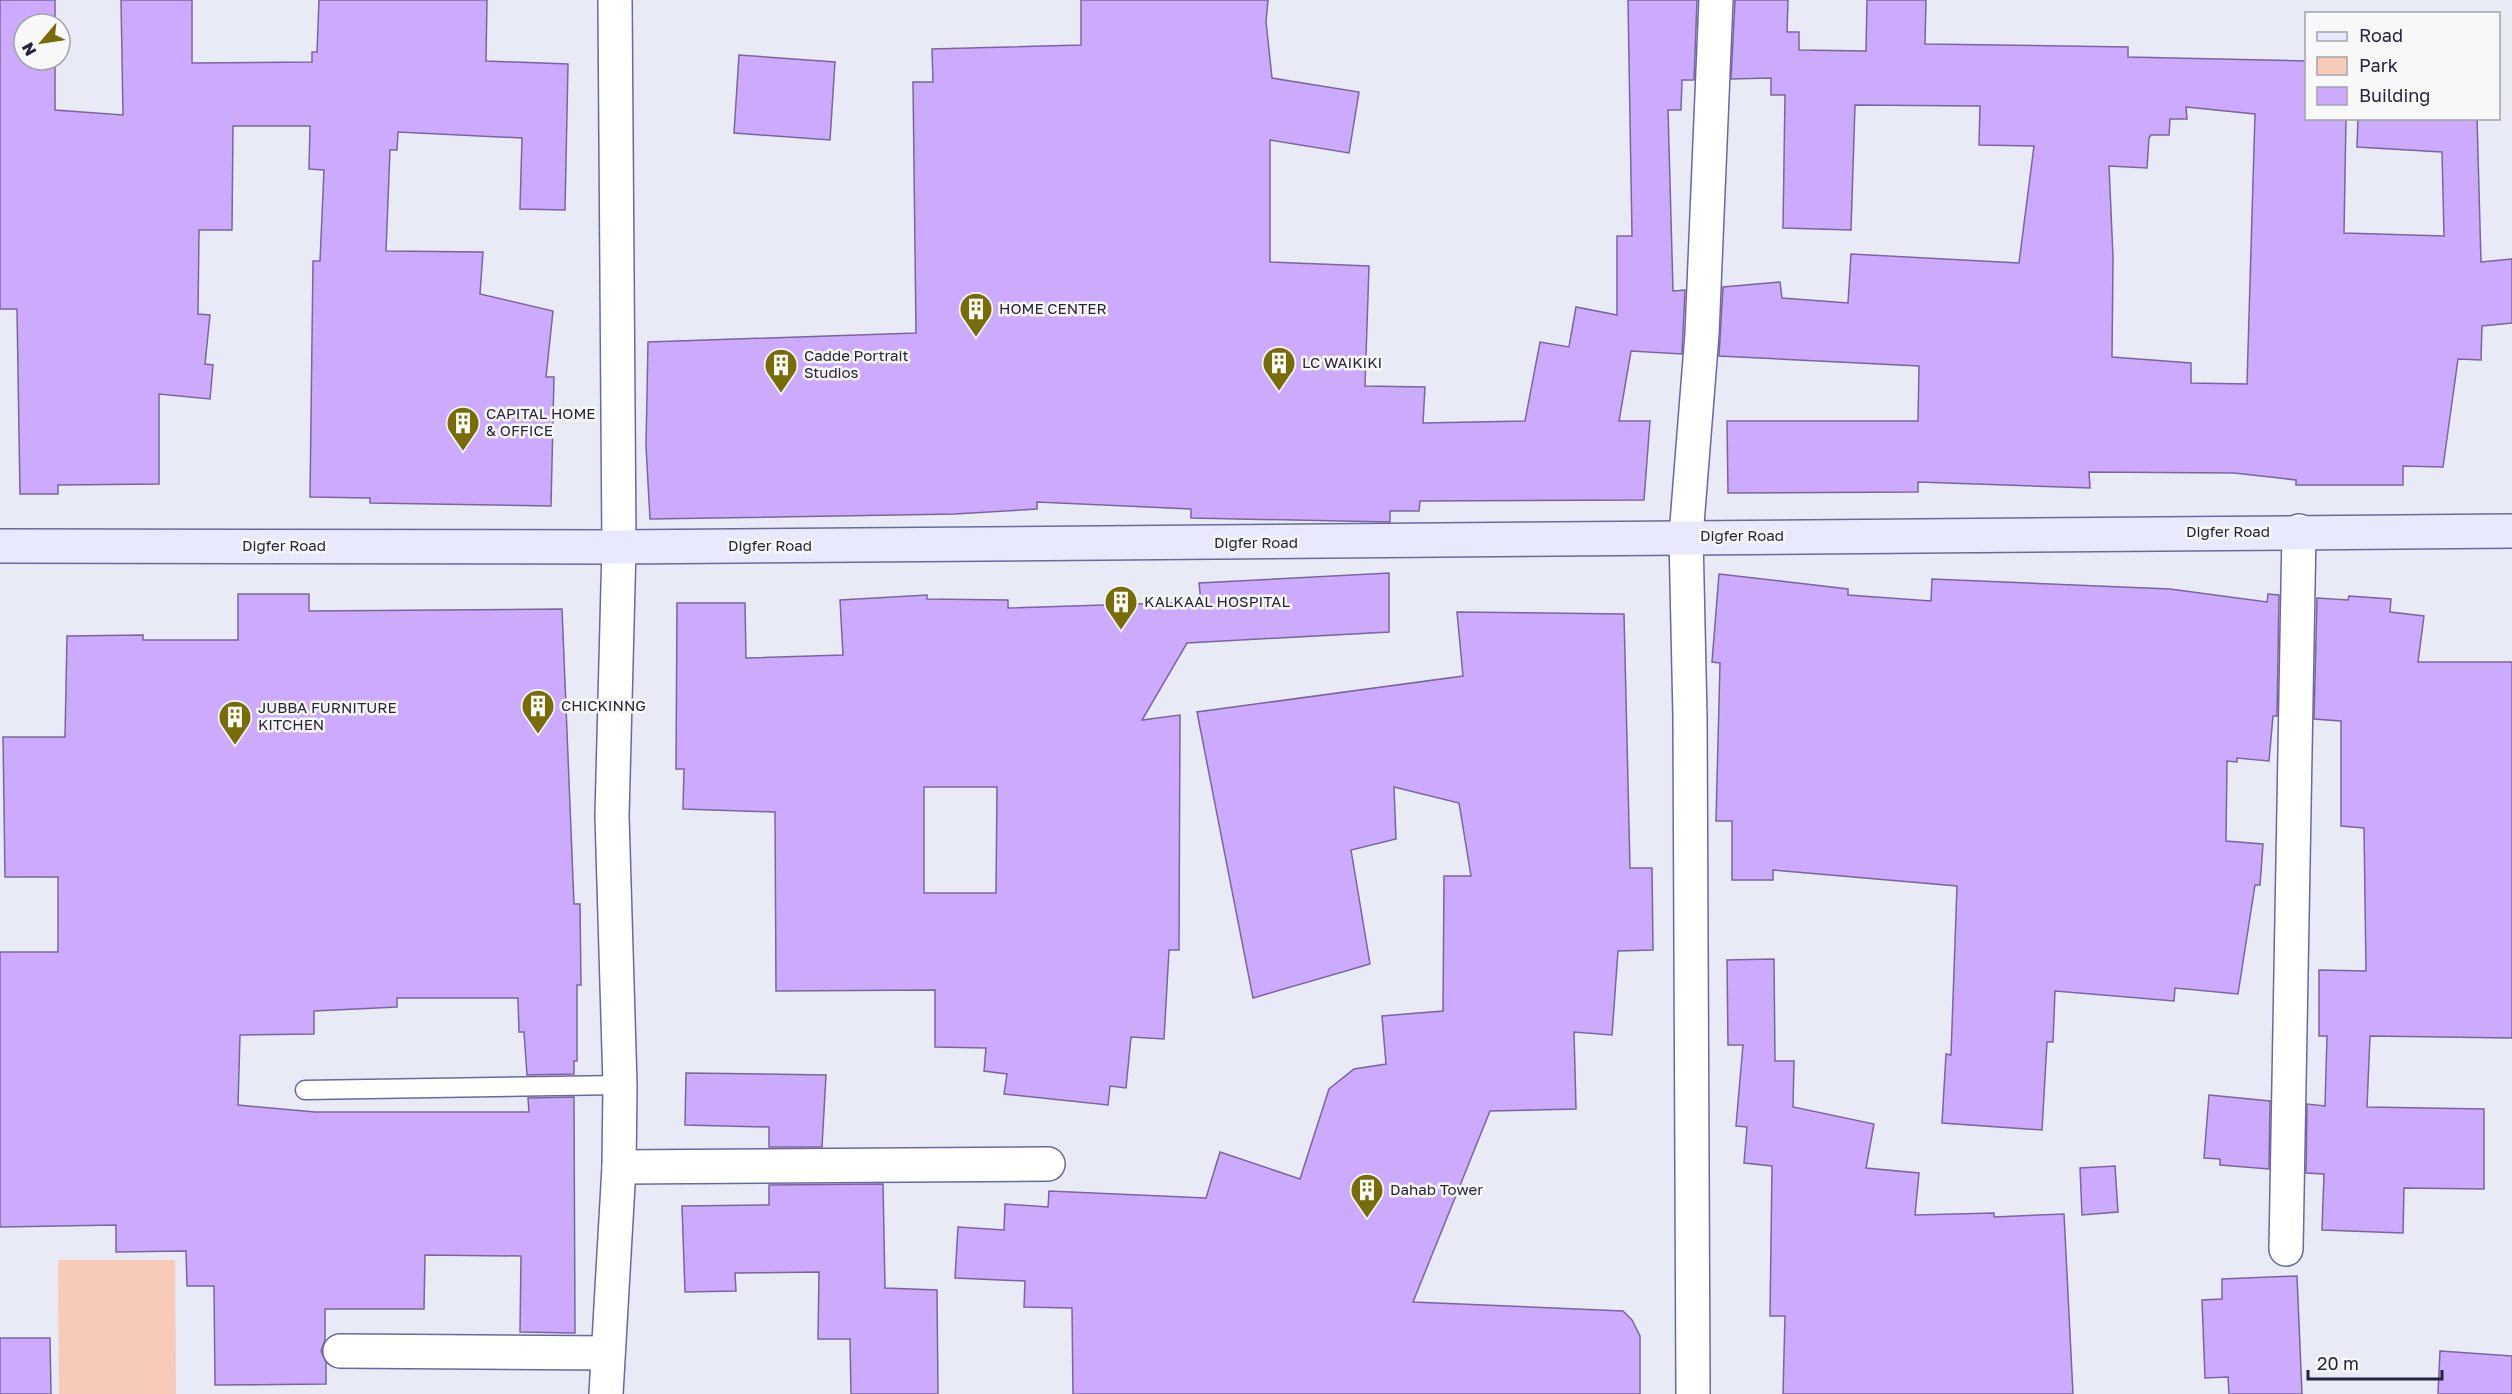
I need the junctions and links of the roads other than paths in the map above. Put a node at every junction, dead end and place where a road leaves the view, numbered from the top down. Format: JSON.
{"nodes":[{"id":1,"x":615,"y":0,"type":"edge"},
{"id":2,"x":1716,"y":0,"type":"edge"},
{"id":3,"x":2299,"y":531,"type":"junction"},
{"id":4,"x":2512,"y":531,"type":"edge"},
{"id":5,"x":1686,"y":536,"type":"junction"},
{"id":6,"x":0,"y":546,"type":"edge"},
{"id":7,"x":619,"y":547,"type":"junction"},
{"id":8,"x":620,"y":1085,"type":"junction"},
{"id":9,"x":305,"y":1090,"type":"dead end"},
{"id":10,"x":1048,"y":1164,"type":"dead end"},
{"id":11,"x":619,"y":1167,"type":"junction"},
{"id":12,"x":2286,"y":1249,"type":"dead end"},
{"id":13,"x":340,"y":1351,"type":"dead end"},
{"id":14,"x":608,"y":1353,"type":"junction"},
{"id":15,"x":606,"y":1394,"type":"edge"},
{"id":16,"x":1693,"y":1394,"type":"edge"}],
"edges":[{"from":1,"to":7,"type":"street"},
{"from":2,"to":5,"type":"street"},
{"from":3,"to":4,"type":"street","name":"Digfer Road"},
{"from":3,"to":5,"type":"street","name":"Digfer Road"},
{"from":3,"to":12,"type":"street"},
{"from":5,"to":7,"type":"street","name":"Digfer Road"},
{"from":5,"to":16,"type":"street"},
{"from":6,"to":7,"type":"street","name":"Digfer Road"},
{"from":7,"to":8,"type":"street"},
{"from":8,"to":9,"type":"lane"},
{"from":8,"to":11,"type":"street"},
{"from":10,"to":11,"type":"street"},
{"from":11,"to":14,"type":"street"},
{"from":13,"to":14,"type":"street"},
{"from":14,"to":15,"type":"street"}]}
